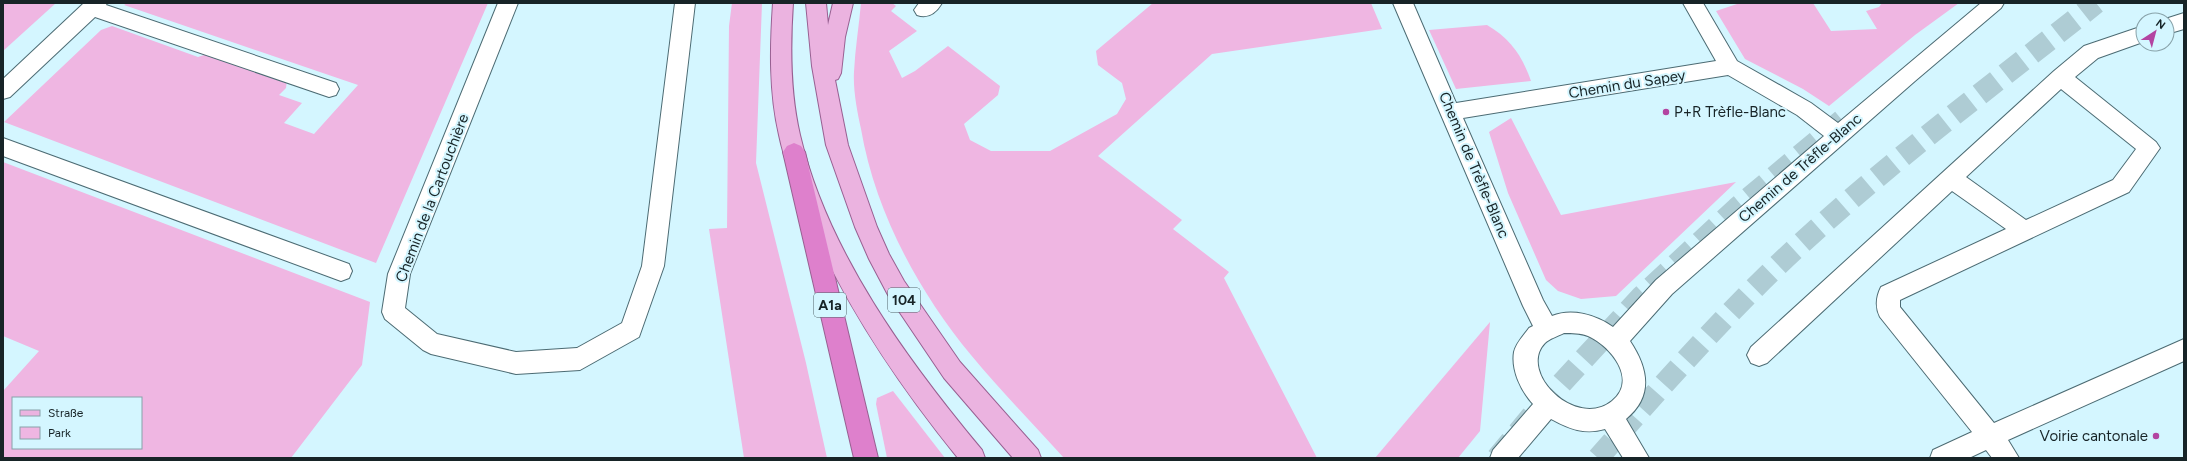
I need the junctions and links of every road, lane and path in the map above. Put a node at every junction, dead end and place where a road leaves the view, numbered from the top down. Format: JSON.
{"nodes":[{"id":1,"x":508,"y":3,"type":"edge"},
{"id":2,"x":685,"y":3,"type":"edge"},
{"id":3,"x":783,"y":3,"type":"edge"},
{"id":4,"x":816,"y":3,"type":"edge"},
{"id":5,"x":843,"y":3,"type":"edge"},
{"id":6,"x":1403,"y":3,"type":"edge"},
{"id":7,"x":1693,"y":3,"type":"edge"},
{"id":8,"x":1994,"y":3,"type":"edge"},
{"id":9,"x":95,"y":5,"type":"edge"},
{"id":10,"x":2135,"y":37,"type":"edge"},
{"id":11,"x":1730,"y":67,"type":"junction"},
{"id":12,"x":2061,"y":77,"type":"junction"},
{"id":13,"x":329,"y":89,"type":"dead end"},
{"id":14,"x":3,"y":92,"type":"edge"},
{"id":15,"x":830,"y":112,"type":"junction"},
{"id":16,"x":1451,"y":112,"type":"junction"},
{"id":17,"x":1838,"y":135,"type":"junction"},
{"id":18,"x":3,"y":147,"type":"edge"},
{"id":19,"x":794,"y":152,"type":"junction"},
{"id":20,"x":1951,"y":178,"type":"junction"},
{"id":21,"x":2025,"y":231,"type":"junction"},
{"id":22,"x":341,"y":272,"type":"dead end"},
{"id":23,"x":1546,"y":327,"type":"junction"},
{"id":24,"x":1615,"y":341,"type":"junction"},
{"id":25,"x":2184,"y":350,"type":"edge"},
{"id":26,"x":1759,"y":355,"type":"dead end"},
{"id":27,"x":1548,"y":405,"type":"junction"},
{"id":28,"x":1611,"y":417,"type":"junction"},
{"id":29,"x":1990,"y":438,"type":"junction"},
{"id":30,"x":866,"y":458,"type":"edge"},
{"id":31,"x":973,"y":458,"type":"edge"},
{"id":32,"x":1029,"y":458,"type":"edge"},
{"id":33,"x":1502,"y":458,"type":"edge"},
{"id":34,"x":1637,"y":458,"type":"edge"},
{"id":35,"x":1942,"y":458,"type":"edge"},
{"id":36,"x":2007,"y":458,"type":"edge"}],
"edges":[{"from":1,"to":2,"type":"street","name":"Chemin de la Cartouchière"},
{"from":3,"to":19,"type":"main road","number":"104"},
{"from":4,"to":15,"type":"main road","number":"104"},
{"from":5,"to":15,"type":"main road"},
{"from":6,"to":16,"type":"street","name":"Chemin de Trèfle-Blanc"},
{"from":7,"to":11,"type":"street"},
{"from":8,"to":17,"type":"street","name":"Chemin de Trèfle-Blanc"},
{"from":9,"to":13,"type":"street"},
{"from":9,"to":14,"type":"street"},
{"from":10,"to":12,"type":"street"},
{"from":11,"to":16,"type":"street","name":"Chemin du Sapey"},
{"from":11,"to":17,"type":"street"},
{"from":12,"to":20,"type":"street"},
{"from":12,"to":21,"type":"street"},
{"from":15,"to":32,"type":"main road","number":"104"},
{"from":16,"to":23,"type":"street","name":"Chemin de Trèfle-Blanc"},
{"from":17,"to":24,"type":"street","name":"Chemin de Trèfle-Blanc"},
{"from":18,"to":22,"type":"street"},
{"from":19,"to":30,"type":"highway","number":"A1a"},
{"from":19,"to":31,"type":"main road","number":"104"},
{"from":20,"to":21,"type":"street"},
{"from":20,"to":26,"type":"street"},
{"from":21,"to":29,"type":"street"},
{"from":23,"to":24,"type":"street"},
{"from":23,"to":27,"type":"street"},
{"from":24,"to":28,"type":"street"},
{"from":25,"to":29,"type":"street"},
{"from":27,"to":28,"type":"street"},
{"from":27,"to":33,"type":"street"},
{"from":28,"to":34,"type":"street"},
{"from":29,"to":35,"type":"street"},
{"from":29,"to":36,"type":"street"}]}
